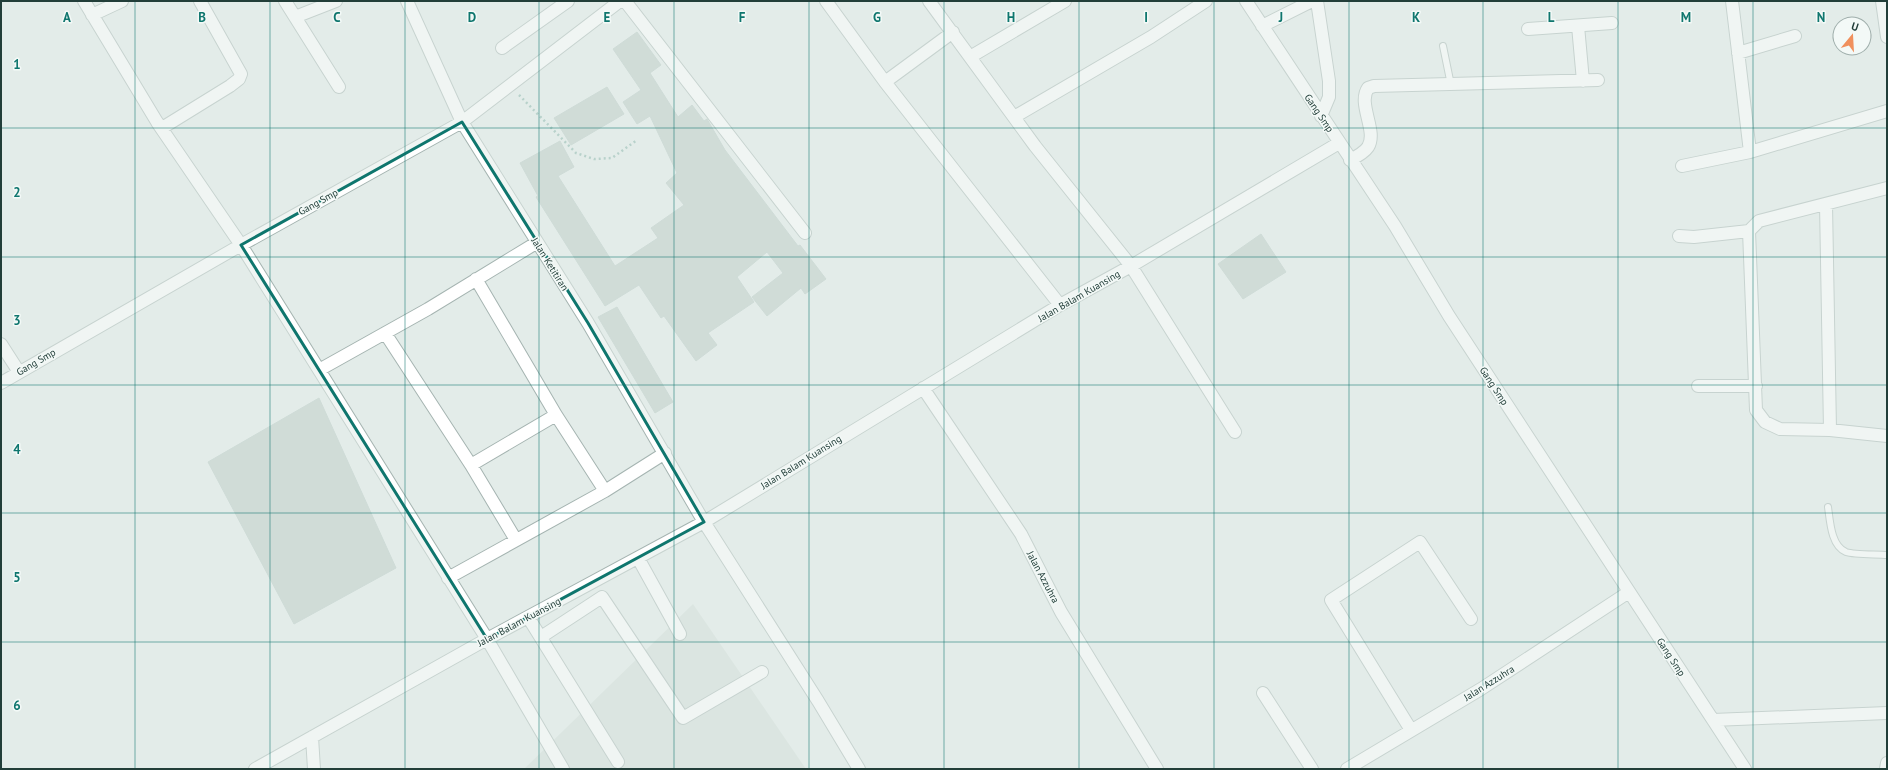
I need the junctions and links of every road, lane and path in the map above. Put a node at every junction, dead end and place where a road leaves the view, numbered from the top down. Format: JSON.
{"nodes":[{"id":1,"x":84,"y":1,"type":"edge"},
{"id":2,"x":122,"y":1,"type":"edge"},
{"id":3,"x":200,"y":1,"type":"edge"},
{"id":4,"x":285,"y":1,"type":"edge"},
{"id":5,"x":336,"y":1,"type":"edge"},
{"id":6,"x":407,"y":1,"type":"edge"},
{"id":7,"x":568,"y":1,"type":"edge"},
{"id":8,"x":620,"y":1,"type":"edge"},
{"id":9,"x":625,"y":1,"type":"edge"},
{"id":10,"x":826,"y":1,"type":"edge"},
{"id":11,"x":929,"y":1,"type":"edge"},
{"id":12,"x":1065,"y":1,"type":"edge"},
{"id":13,"x":1206,"y":1,"type":"edge"},
{"id":14,"x":1246,"y":1,"type":"edge"},
{"id":15,"x":1312,"y":1,"type":"edge"},
{"id":16,"x":1317,"y":1,"type":"edge"},
{"id":17,"x":1732,"y":1,"type":"edge"},
{"id":18,"x":1882,"y":1,"type":"edge"},
{"id":19,"x":92,"y":15,"type":"junction"},
{"id":20,"x":295,"y":17,"type":"junction"},
{"id":21,"x":1612,"y":23,"type":"dead end"},
{"id":22,"x":1262,"y":26,"type":"junction"},
{"id":23,"x":1578,"y":26,"type":"junction"},
{"id":24,"x":1528,"y":29,"type":"dead end"},
{"id":25,"x":953,"y":32,"type":"junction"},
{"id":26,"x":1795,"y":36,"type":"dead end"},
{"id":27,"x":1887,"y":38,"type":"edge"},
{"id":28,"x":1443,"y":46,"type":"dead end"},
{"id":29,"x":502,"y":48,"type":"dead end"},
{"id":30,"x":1738,"y":53,"type":"junction"},
{"id":31,"x":970,"y":57,"type":"junction"},
{"id":32,"x":1598,"y":80,"type":"dead end"},
{"id":33,"x":1583,"y":81,"type":"junction"},
{"id":34,"x":885,"y":82,"type":"junction"},
{"id":35,"x":509,"y":84,"type":"junction"},
{"id":36,"x":1451,"y":85,"type":"junction"},
{"id":37,"x":339,"y":87,"type":"dead end"},
{"id":38,"x":1887,"y":111,"type":"edge"},
{"id":39,"x":1321,"y":116,"type":"junction"},
{"id":40,"x":1014,"y":117,"type":"junction"},
{"id":41,"x":462,"y":122,"type":"junction"},
{"id":42,"x":162,"y":128,"type":"junction"},
{"id":43,"x":637,"y":140,"type":"dead end"},
{"id":44,"x":1339,"y":143,"type":"junction"},
{"id":45,"x":1750,"y":152,"type":"junction"},
{"id":46,"x":1350,"y":160,"type":"junction"},
{"id":47,"x":1682,"y":166,"type":"dead end"},
{"id":48,"x":1887,"y":188,"type":"edge"},
{"id":49,"x":1826,"y":204,"type":"junction"},
{"id":50,"x":1749,"y":231,"type":"junction"},
{"id":51,"x":805,"y":233,"type":"dead end"},
{"id":52,"x":1679,"y":236,"type":"dead end"},
{"id":53,"x":536,"y":243,"type":"junction"},
{"id":54,"x":241,"y":245,"type":"junction"},
{"id":55,"x":1131,"y":266,"type":"junction"},
{"id":56,"x":476,"y":279,"type":"junction"},
{"id":57,"x":1060,"y":305,"type":"junction"},
{"id":58,"x":385,"y":333,"type":"junction"},
{"id":59,"x":1,"y":344,"type":"edge"},
{"id":60,"x":319,"y":370,"type":"junction"},
{"id":61,"x":19,"y":372,"type":"junction"},
{"id":62,"x":1,"y":382,"type":"edge"},
{"id":63,"x":1698,"y":386,"type":"dead end"},
{"id":64,"x":1756,"y":386,"type":"junction"},
{"id":65,"x":923,"y":388,"type":"junction"},
{"id":66,"x":556,"y":415,"type":"junction"},
{"id":67,"x":1830,"y":430,"type":"junction"},
{"id":68,"x":1235,"y":432,"type":"dead end"},
{"id":69,"x":1887,"y":436,"type":"edge"},
{"id":70,"x":665,"y":452,"type":"junction"},
{"id":71,"x":471,"y":465,"type":"junction"},
{"id":72,"x":605,"y":491,"type":"junction"},
{"id":73,"x":1828,"y":507,"type":"dead end"},
{"id":74,"x":704,"y":522,"type":"junction"},
{"id":75,"x":516,"y":540,"type":"junction"},
{"id":76,"x":1887,"y":555,"type":"edge"},
{"id":77,"x":638,"y":558,"type":"junction"},
{"id":78,"x":448,"y":578,"type":"junction"},
{"id":79,"x":1629,"y":592,"type":"junction"},
{"id":80,"x":528,"y":617,"type":"junction"},
{"id":81,"x":1471,"y":619,"type":"dead end"},
{"id":82,"x":680,"y":634,"type":"dead end"},
{"id":83,"x":541,"y":637,"type":"junction"},
{"id":84,"x":487,"y":639,"type":"junction"},
{"id":85,"x":762,"y":672,"type":"dead end"},
{"id":86,"x":1263,"y":693,"type":"dead end"},
{"id":87,"x":1887,"y":713,"type":"edge"},
{"id":88,"x":1713,"y":720,"type":"junction"},
{"id":89,"x":1411,"y":730,"type":"junction"},
{"id":90,"x":312,"y":738,"type":"junction"},
{"id":91,"x":618,"y":762,"type":"dead end"},
{"id":92,"x":1887,"y":763,"type":"edge"},
{"id":93,"x":255,"y":769,"type":"edge"},
{"id":94,"x":314,"y":769,"type":"edge"},
{"id":95,"x":563,"y":769,"type":"edge"},
{"id":96,"x":860,"y":769,"type":"edge"},
{"id":97,"x":1157,"y":769,"type":"edge"},
{"id":98,"x":1312,"y":769,"type":"edge"},
{"id":99,"x":1347,"y":769,"type":"edge"},
{"id":100,"x":1745,"y":769,"type":"edge"},
{"id":101,"x":1886,"y":769,"type":"edge"}],
"edges":[{"from":1,"to":19,"type":"street"},
{"from":2,"to":19,"type":"street"},
{"from":3,"to":42,"type":"street"},
{"from":4,"to":20,"type":"street"},
{"from":5,"to":20,"type":"street"},
{"from":6,"to":41,"type":"street","name":"Jalan Ketitiran"},
{"from":7,"to":29,"type":"street"},
{"from":8,"to":35,"type":"street","name":"Gang Smp"},
{"from":9,"to":51,"type":"street"},
{"from":10,"to":34,"type":"street"},
{"from":11,"to":25,"type":"street"},
{"from":12,"to":31,"type":"street"},
{"from":13,"to":40,"type":"street"},
{"from":14,"to":22,"type":"street","name":"Gang Smp"},
{"from":15,"to":22,"type":"street"},
{"from":16,"to":39,"type":"street"},
{"from":17,"to":30,"type":"street"},
{"from":18,"to":27,"type":"street"},
{"from":19,"to":42,"type":"street"},
{"from":20,"to":37,"type":"street"},
{"from":21,"to":23,"type":"street"},
{"from":22,"to":39,"type":"street","name":"Gang Smp"},
{"from":23,"to":24,"type":"street"},
{"from":23,"to":33,"type":"street"},
{"from":25,"to":31,"type":"street"},
{"from":25,"to":34,"type":"street"},
{"from":26,"to":30,"type":"street"},
{"from":28,"to":36,"type":"lane"},
{"from":30,"to":45,"type":"street"},
{"from":31,"to":40,"type":"street"},
{"from":32,"to":33,"type":"street"},
{"from":33,"to":36,"type":"street"},
{"from":34,"to":57,"type":"street"},
{"from":35,"to":41,"type":"street","name":"Gang Smp"},
{"from":35,"to":43,"type":"path"},
{"from":36,"to":46,"type":"street"},
{"from":38,"to":45,"type":"street"},
{"from":39,"to":44,"type":"street","name":"Gang Smp"},
{"from":40,"to":55,"type":"street"},
{"from":41,"to":53,"type":"street","name":"Jalan Ketitiran"},
{"from":41,"to":54,"type":"street","name":"Gang Smp"},
{"from":42,"to":54,"type":"street"},
{"from":44,"to":46,"type":"street","name":"Gang Smp"},
{"from":44,"to":55,"type":"street","name":"Jalan Balam Kuansing"},
{"from":45,"to":47,"type":"street"},
{"from":46,"to":79,"type":"street","name":"Gang Smp"},
{"from":48,"to":49,"type":"street"},
{"from":49,"to":50,"type":"street"},
{"from":49,"to":67,"type":"street"},
{"from":50,"to":52,"type":"street"},
{"from":50,"to":64,"type":"street"},
{"from":53,"to":56,"type":"street"},
{"from":53,"to":70,"type":"street","name":"Jalan Ketitiran"},
{"from":54,"to":60,"type":"street"},
{"from":54,"to":61,"type":"street","name":"Gang Smp"},
{"from":55,"to":57,"type":"street","name":"Jalan Balam Kuansing"},
{"from":55,"to":68,"type":"street"},
{"from":56,"to":58,"type":"street"},
{"from":56,"to":66,"type":"street"},
{"from":57,"to":65,"type":"street","name":"Jalan Balam Kuansing"},
{"from":58,"to":60,"type":"street"},
{"from":58,"to":71,"type":"street"},
{"from":59,"to":61,"type":"street"},
{"from":60,"to":78,"type":"street"},
{"from":61,"to":62,"type":"street","name":"Gang Smp"},
{"from":63,"to":64,"type":"street"},
{"from":64,"to":67,"type":"street"},
{"from":65,"to":74,"type":"street","name":"Jalan Balam Kuansing"},
{"from":65,"to":97,"type":"street","name":"Jalan Azzuhra"},
{"from":66,"to":71,"type":"street"},
{"from":66,"to":72,"type":"street"},
{"from":67,"to":69,"type":"street"},
{"from":70,"to":72,"type":"street"},
{"from":70,"to":74,"type":"street","name":"Jalan Ketitiran"},
{"from":71,"to":75,"type":"street"},
{"from":72,"to":75,"type":"street"},
{"from":73,"to":76,"type":"lane"},
{"from":74,"to":77,"type":"street","name":"Jalan Balam Kuansing"},
{"from":74,"to":96,"type":"street","name":"Jalan Ketitiran"},
{"from":75,"to":78,"type":"street"},
{"from":77,"to":80,"type":"street","name":"Jalan Balam Kuansing"},
{"from":77,"to":82,"type":"street"},
{"from":78,"to":84,"type":"street"},
{"from":79,"to":88,"type":"street","name":"Gang Smp"},
{"from":79,"to":89,"type":"street","name":"Jalan Azzuhra"},
{"from":80,"to":83,"type":"street"},
{"from":80,"to":84,"type":"street","name":"Jalan Balam Kuansing"},
{"from":81,"to":89,"type":"street"},
{"from":83,"to":85,"type":"street"},
{"from":83,"to":91,"type":"street"},
{"from":84,"to":90,"type":"street","name":"Jalan Balam Kuansing"},
{"from":84,"to":95,"type":"street"},
{"from":86,"to":98,"type":"street"},
{"from":87,"to":88,"type":"street"},
{"from":88,"to":100,"type":"street","name":"Gang Smp"},
{"from":89,"to":99,"type":"street","name":"Jalan Azzuhra"},
{"from":90,"to":93,"type":"street","name":"Jalan Balam Kuansing"},
{"from":90,"to":94,"type":"street"},
{"from":92,"to":101,"type":"street"}]}
